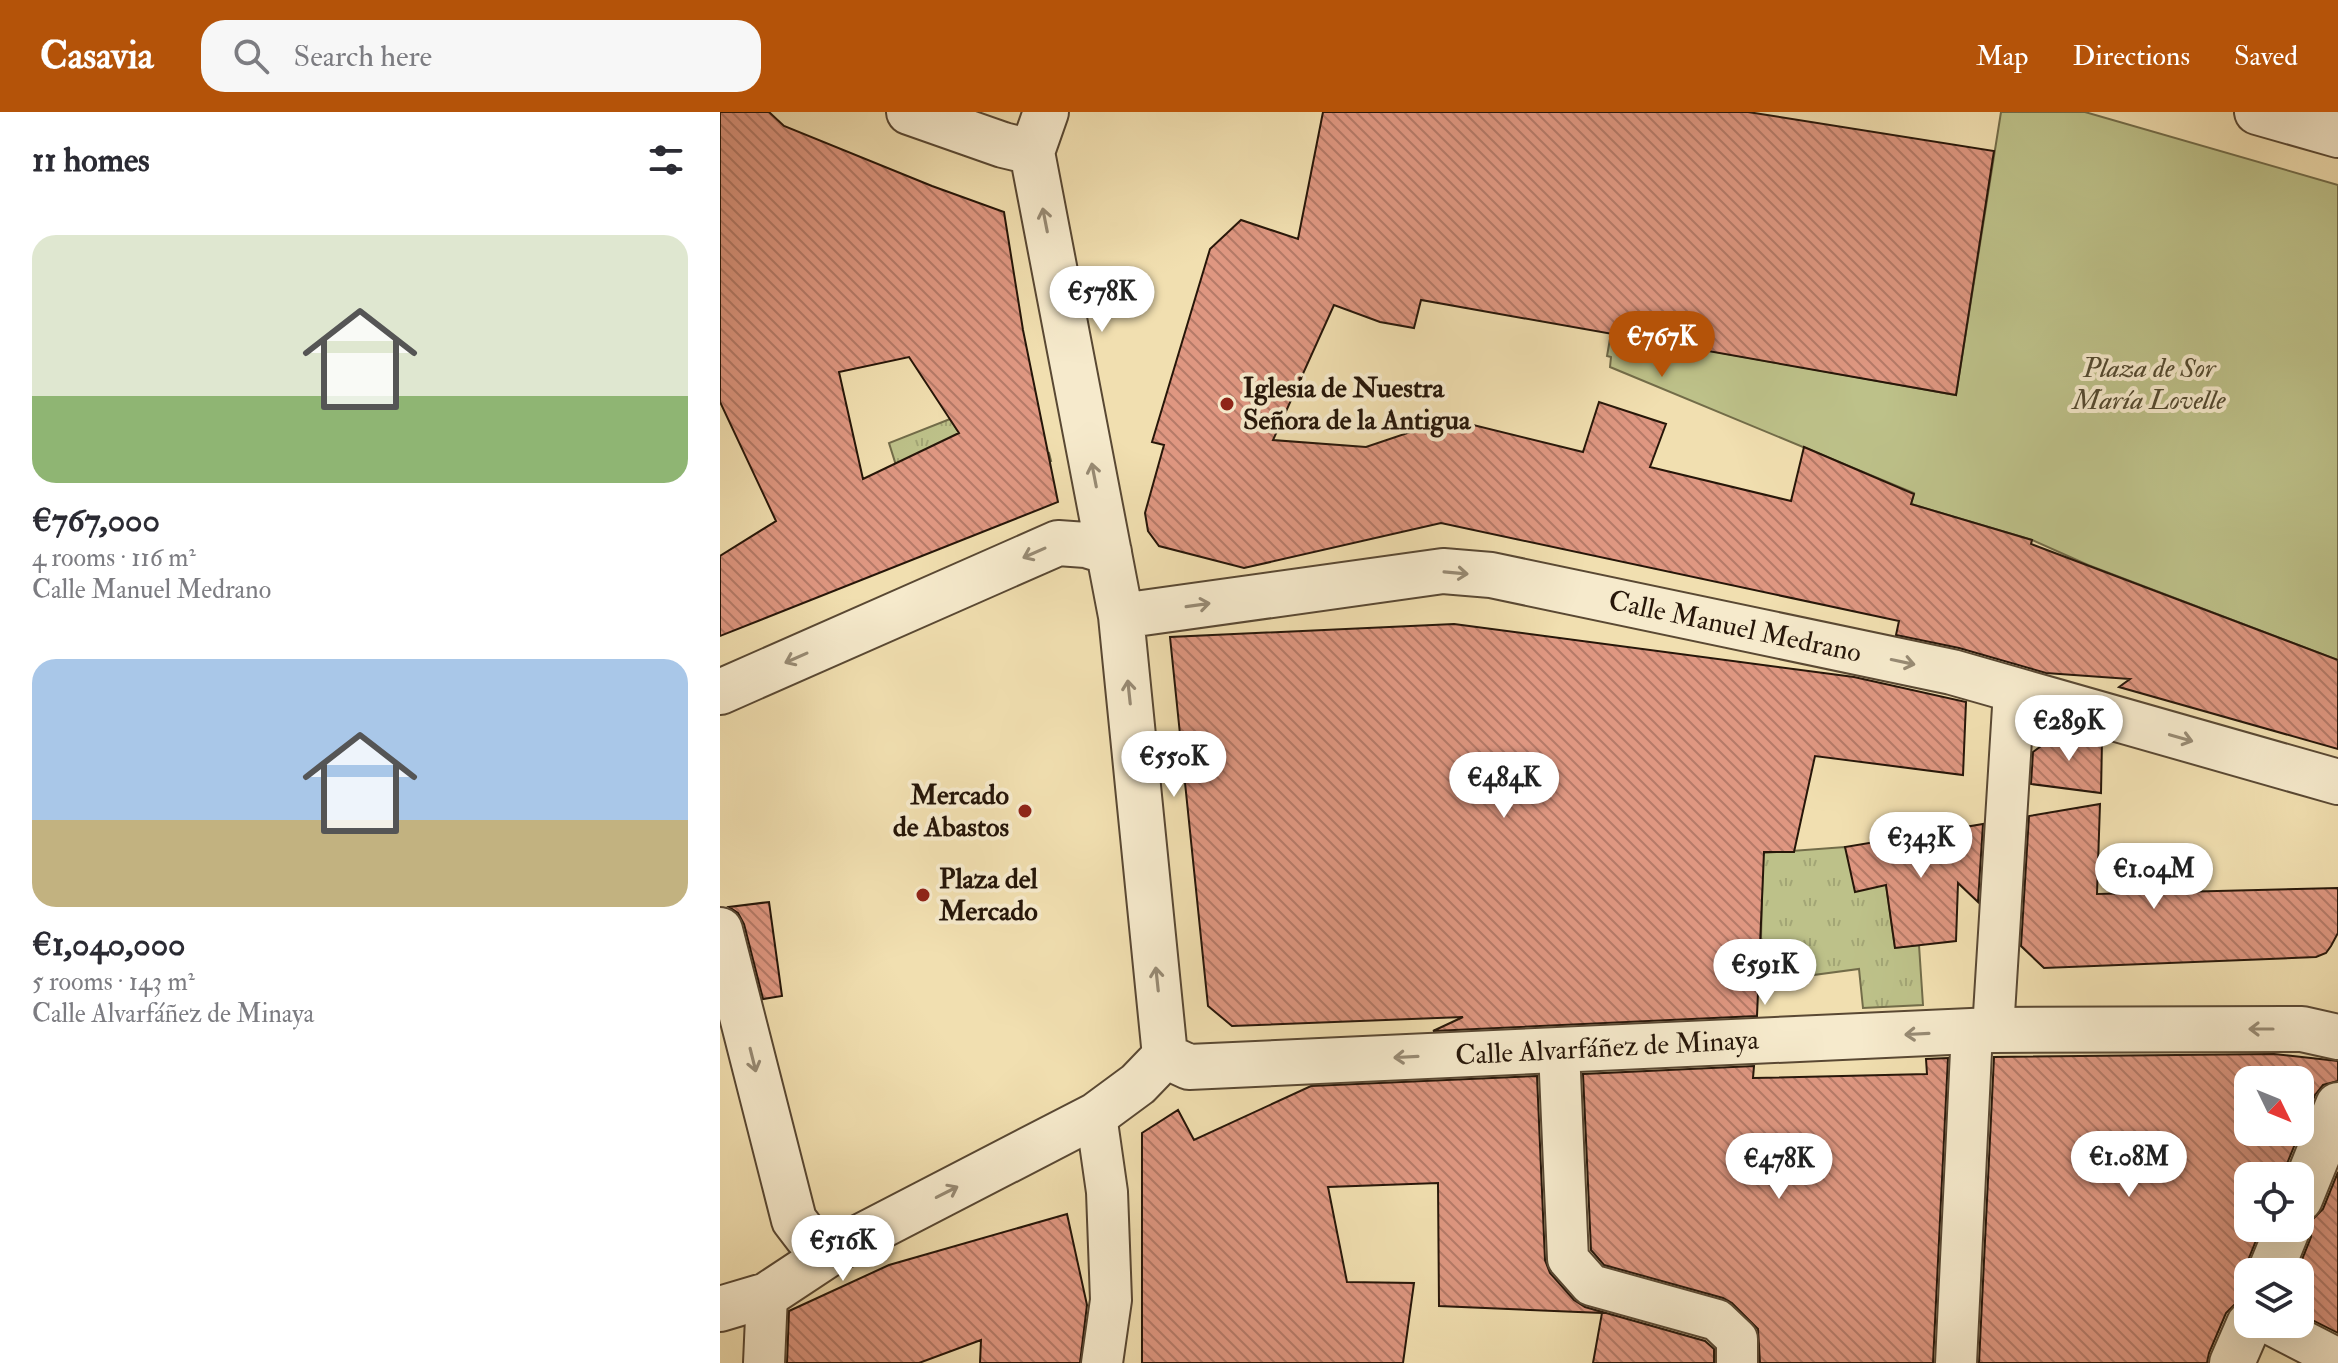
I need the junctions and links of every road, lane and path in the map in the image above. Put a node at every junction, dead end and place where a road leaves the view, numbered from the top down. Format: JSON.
{"nodes":[{"id":1,"x":909,"y":112,"type":"edge"},
{"id":2,"x":2257,"y":112,"type":"edge"},
{"id":3,"x":1039,"y":132,"type":"edge"},
{"id":4,"x":2338,"y":135,"type":"edge"},
{"id":5,"x":1109,"y":552,"type":"junction"},
{"id":6,"x":1121,"y":616,"type":"junction"},
{"id":7,"x":2014,"y":691,"type":"junction"},
{"id":8,"x":720,"y":692,"type":"edge"},
{"id":9,"x":2338,"y":782,"type":"edge"},
{"id":10,"x":720,"y":930,"type":"edge"},
{"id":11,"x":1982,"y":1031,"type":"junction"},
{"id":12,"x":2338,"y":1037,"type":"edge"},
{"id":13,"x":1559,"y":1050,"type":"junction"},
{"id":14,"x":1165,"y":1056,"type":"junction"},
{"id":15,"x":2338,"y":1105,"type":"edge"},
{"id":16,"x":1096,"y":1115,"type":"junction"},
{"id":17,"x":2314,"y":1164,"type":"edge"},
{"id":18,"x":835,"y":1250,"type":"junction"},
{"id":19,"x":767,"y":1295,"type":"junction"},
{"id":20,"x":720,"y":1309,"type":"edge"},
{"id":21,"x":2243,"y":1338,"type":"edge"},
{"id":22,"x":2297,"y":1338,"type":"edge"},
{"id":23,"x":2338,"y":1359,"type":"edge"},
{"id":24,"x":764,"y":1363,"type":"edge"},
{"id":25,"x":1102,"y":1363,"type":"edge"},
{"id":26,"x":1737,"y":1363,"type":"edge"},
{"id":27,"x":1956,"y":1363,"type":"edge"},
{"id":28,"x":2232,"y":1363,"type":"edge"}],
"edges":[{"from":1,"to":3,"type":"street"},
{"from":2,"to":4,"type":"street"},
{"from":5,"to":3,"type":"street","one_way":true},
{"from":5,"to":6,"type":"street"},
{"from":5,"to":8,"type":"street","one_way":true},
{"from":6,"to":7,"type":"street","name":"Calle Manuel Medrano","one_way":true},
{"from":14,"to":6,"type":"street","one_way":true},
{"from":7,"to":9,"type":"street","name":"Calle Manuel Medrano","one_way":true},
{"from":7,"to":11,"type":"street"},
{"from":10,"to":18,"type":"street","one_way":true},
{"from":12,"to":11,"type":"street","name":"Calle Alvarfáñez de Minaya","one_way":true},
{"from":11,"to":13,"type":"street","name":"Calle Alvarfáñez de Minaya","one_way":true},
{"from":11,"to":27,"type":"street"},
{"from":13,"to":14,"type":"street","name":"Calle Alvarfáñez de Minaya","one_way":true},
{"from":13,"to":26,"type":"street"},
{"from":14,"to":16,"type":"street"},
{"from":15,"to":17,"type":"street"},
{"from":18,"to":16,"type":"street","one_way":true},
{"from":16,"to":25,"type":"street"},
{"from":18,"to":19,"type":"street"},
{"from":19,"to":20,"type":"street"},
{"from":19,"to":24,"type":"street"},
{"from":21,"to":28,"type":"street"},
{"from":22,"to":23,"type":"street"}]}
